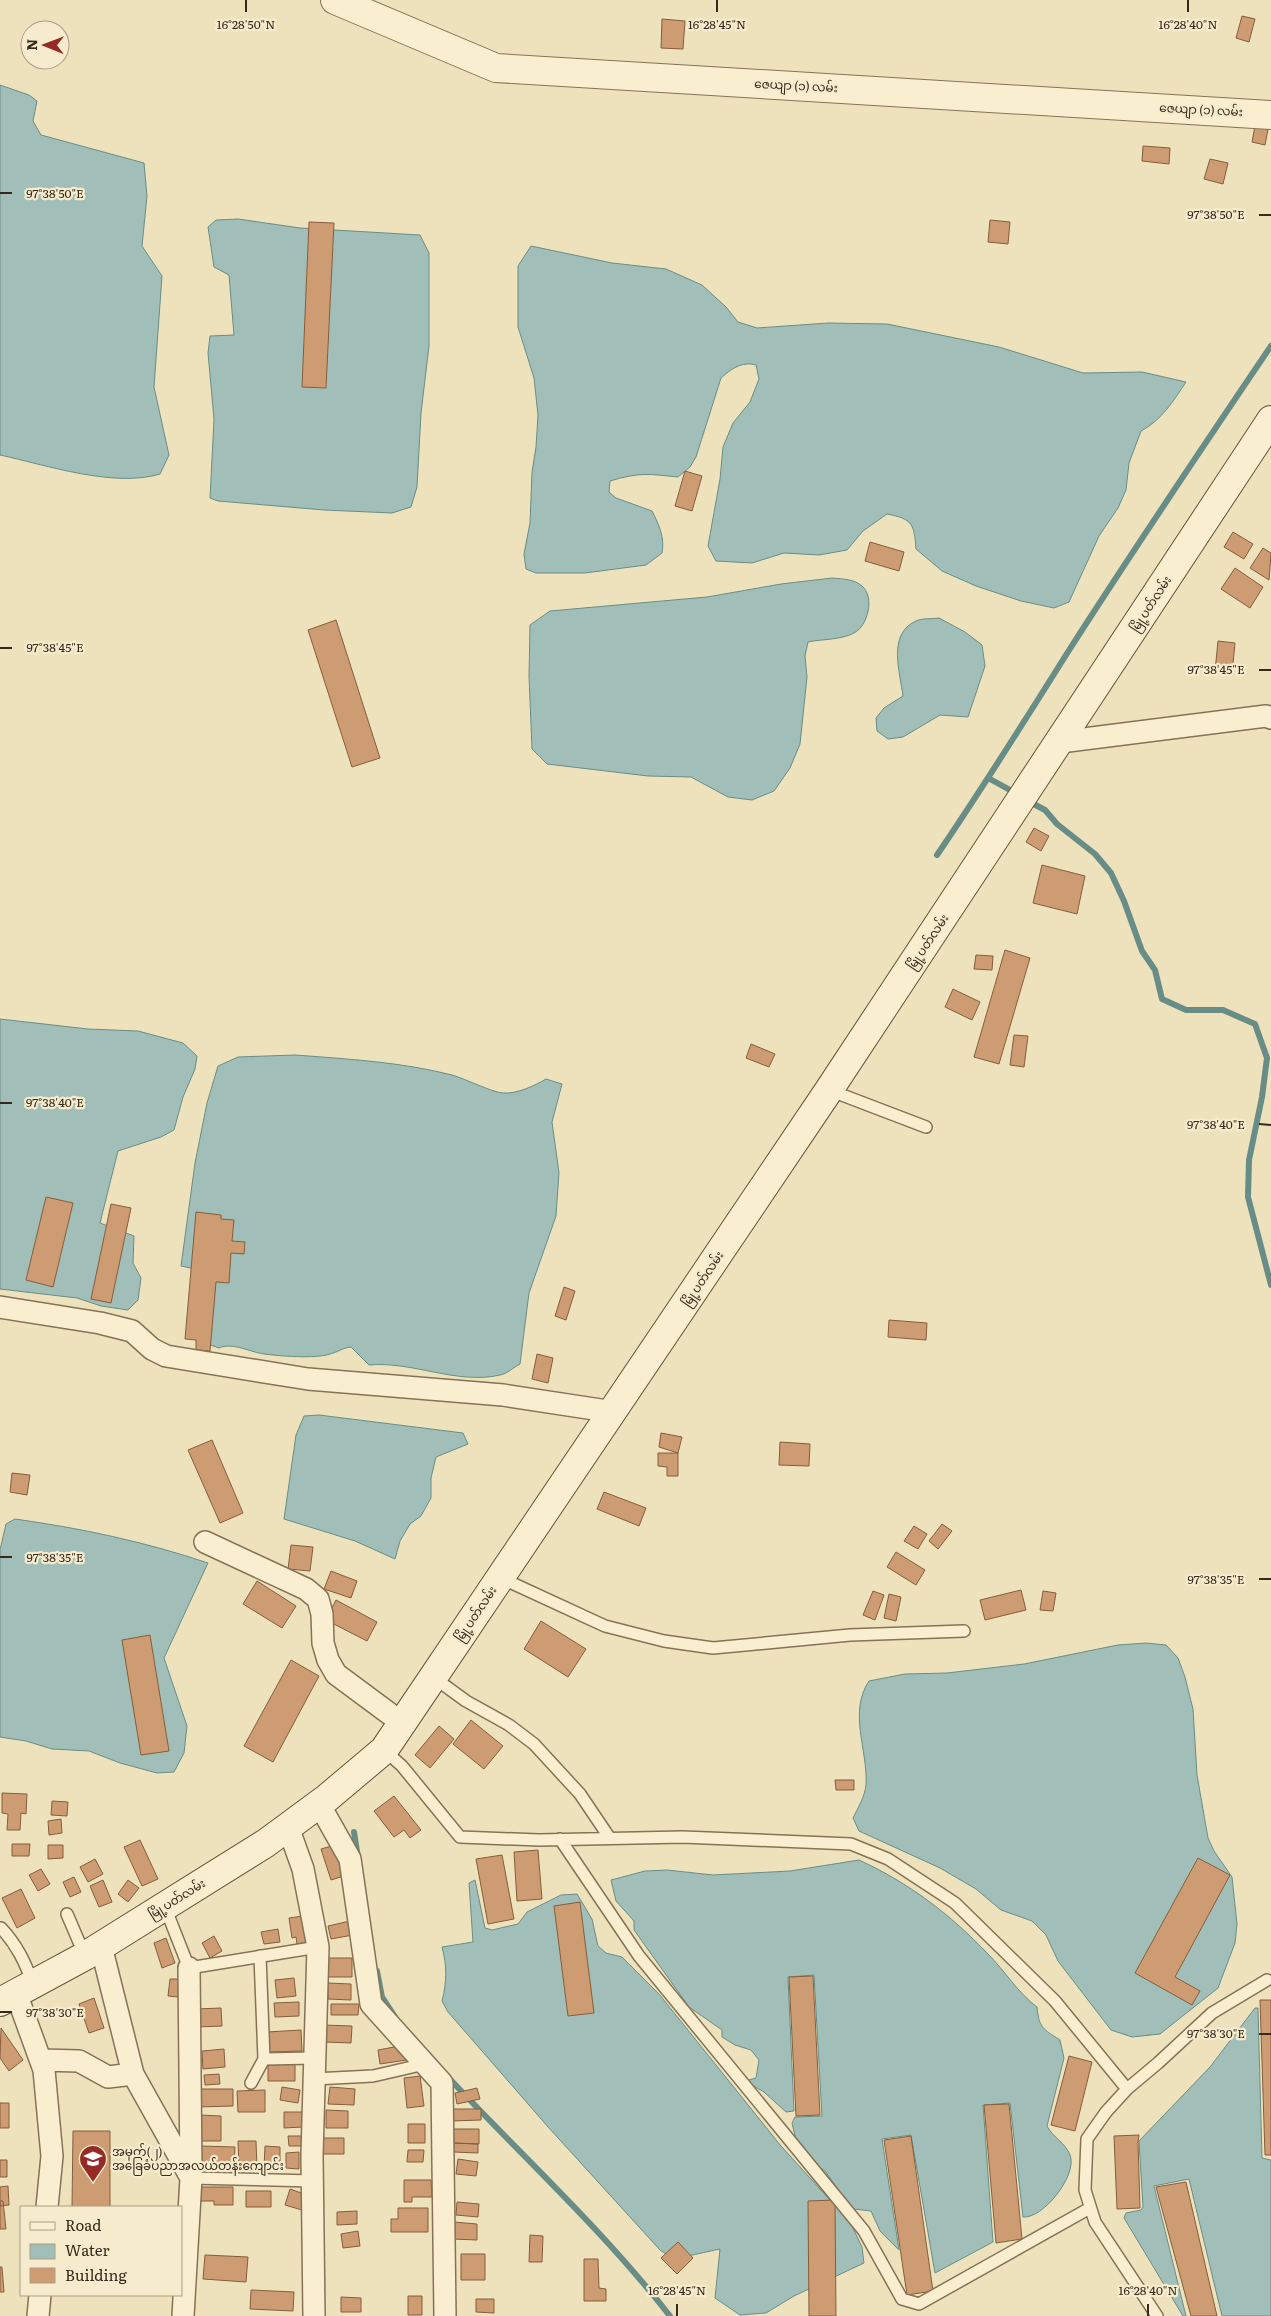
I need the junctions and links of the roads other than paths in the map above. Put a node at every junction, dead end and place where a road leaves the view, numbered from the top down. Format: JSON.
{"nodes":[{"id":1,"x":335,"y":0,"type":"edge"},
{"id":2,"x":1271,"y":114,"type":"edge"},
{"id":3,"x":1271,"y":420,"type":"edge"},
{"id":4,"x":1269,"y":715,"type":"edge"},
{"id":5,"x":1060,"y":742,"type":"junction"},
{"id":6,"x":829,"y":1090,"type":"junction"},
{"id":7,"x":926,"y":1127,"type":"dead end"},
{"id":8,"x":0,"y":1307,"type":"edge"},
{"id":9,"x":614,"y":1412,"type":"junction"},
{"id":10,"x":205,"y":1542,"type":"dead end"},
{"id":11,"x":501,"y":1578,"type":"junction"},
{"id":12,"x":964,"y":1631,"type":"dead end"},
{"id":13,"x":433,"y":1677,"type":"junction"},
{"id":14,"x":402,"y":1723,"type":"junction"},
{"id":15,"x":384,"y":1750,"type":"junction"},
{"id":16,"x":319,"y":1804,"type":"junction"},
{"id":17,"x":288,"y":1827,"type":"junction"},
{"id":18,"x":610,"y":1837,"type":"junction"},
{"id":19,"x":560,"y":1839,"type":"junction"},
{"id":20,"x":165,"y":1907,"type":"junction"},
{"id":21,"x":67,"y":1914,"type":"dead end"},
{"id":22,"x":0,"y":1928,"type":"edge"},
{"id":23,"x":318,"y":1947,"type":"junction"},
{"id":24,"x":93,"y":1951,"type":"junction"},
{"id":25,"x":260,"y":1956,"type":"junction"},
{"id":26,"x":189,"y":1968,"type":"junction"},
{"id":27,"x":1267,"y":1980,"type":"dead end"},
{"id":28,"x":16,"y":1993,"type":"edge"},
{"id":29,"x":314,"y":2058,"type":"junction"},
{"id":30,"x":264,"y":2059,"type":"junction"},
{"id":31,"x":41,"y":2060,"type":"junction"},
{"id":32,"x":425,"y":2064,"type":"junction"},
{"id":33,"x":133,"y":2074,"type":"junction"},
{"id":34,"x":314,"y":2080,"type":"junction"},
{"id":35,"x":251,"y":2083,"type":"dead end"},
{"id":36,"x":1127,"y":2089,"type":"junction"},
{"id":37,"x":191,"y":2178,"type":"junction"},
{"id":38,"x":313,"y":2181,"type":"junction"},
{"id":39,"x":47,"y":2206,"type":"edge"},
{"id":40,"x":1090,"y":2208,"type":"junction"},
{"id":41,"x":40,"y":2296,"type":"edge"},
{"id":42,"x":38,"y":2316,"type":"edge"},
{"id":43,"x":183,"y":2316,"type":"edge"},
{"id":44,"x":314,"y":2316,"type":"edge"},
{"id":45,"x":445,"y":2316,"type":"edge"},
{"id":46,"x":1157,"y":2316,"type":"edge"}],
"edges":[{"from":1,"to":2,"type":"main road","name":"ဇေယျာ (၁) လမ်း"},
{"from":3,"to":5,"type":"main road","name":"မြို့ပတ်လမ်း"},
{"from":4,"to":5,"type":"street"},
{"from":5,"to":6,"type":"main road","name":"မြို့ပတ်လမ်း"},
{"from":6,"to":7,"type":"lane"},
{"from":6,"to":9,"type":"main road","name":"မြို့ပတ်လမ်း"},
{"from":8,"to":9,"type":"street"},
{"from":9,"to":11,"type":"main road","name":"မြို့ပတ်လမ်း"},
{"from":10,"to":14,"type":"street"},
{"from":11,"to":12,"type":"lane"},
{"from":11,"to":13,"type":"main road","name":"မြို့ပတ်လမ်း"},
{"from":13,"to":14,"type":"main road","name":"မြို့ပတ်လမ်း"},
{"from":13,"to":18,"type":"lane"},
{"from":14,"to":15,"type":"main road","name":"မြို့ပတ်လမ်း"},
{"from":15,"to":16,"type":"main road","name":"မြို့ပတ်လမ်း"},
{"from":15,"to":19,"type":"lane"},
{"from":16,"to":17,"type":"main road","name":"မြို့ပတ်လမ်း"},
{"from":16,"to":32,"type":"street"},
{"from":17,"to":20,"type":"main road","name":"မြို့ပတ်လမ်း"},
{"from":17,"to":23,"type":"street"},
{"from":18,"to":19,"type":"lane"},
{"from":18,"to":36,"type":"lane"},
{"from":19,"to":40,"type":"lane"},
{"from":20,"to":24,"type":"main road","name":"မြို့ပတ်လမ်း"},
{"from":20,"to":26,"type":"lane"},
{"from":21,"to":24,"type":"lane"},
{"from":22,"to":28,"type":"lane"},
{"from":23,"to":25,"type":"lane"},
{"from":23,"to":29,"type":"street"},
{"from":24,"to":28,"type":"main road","name":"မြို့ပတ်လမ်း"},
{"from":24,"to":33,"type":"street"},
{"from":25,"to":26,"type":"lane"},
{"from":25,"to":30,"type":"lane"},
{"from":26,"to":37,"type":"street"},
{"from":27,"to":36,"type":"lane"},
{"from":28,"to":31,"type":"street"},
{"from":29,"to":30,"type":"lane"},
{"from":29,"to":34,"type":"street"},
{"from":30,"to":35,"type":"lane"},
{"from":31,"to":33,"type":"street"},
{"from":31,"to":39,"type":"street"},
{"from":32,"to":34,"type":"lane"},
{"from":32,"to":45,"type":"street"},
{"from":33,"to":37,"type":"street"},
{"from":34,"to":38,"type":"street"},
{"from":36,"to":40,"type":"lane"},
{"from":37,"to":38,"type":"lane"},
{"from":37,"to":43,"type":"street"},
{"from":38,"to":44,"type":"street"},
{"from":40,"to":46,"type":"lane"},
{"from":41,"to":42,"type":"street"}]}
